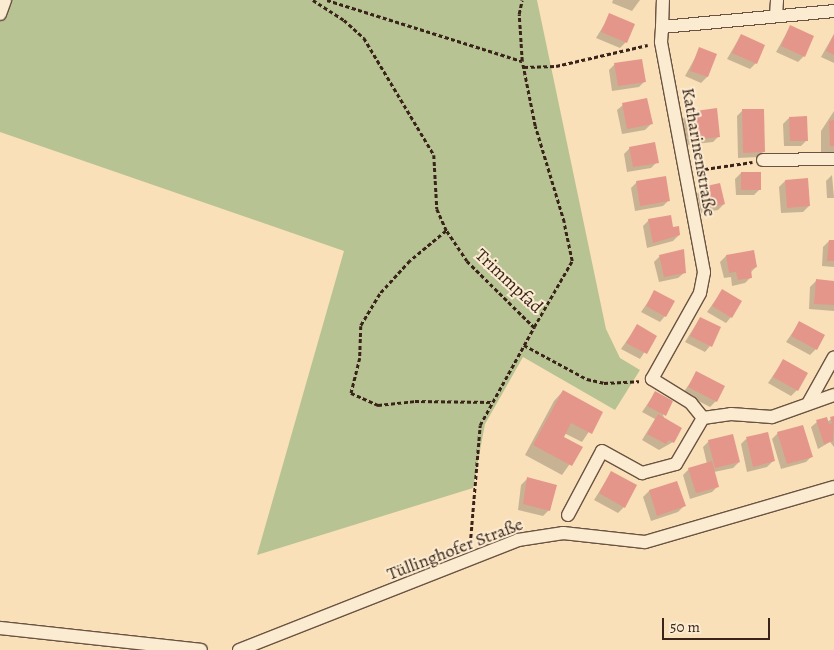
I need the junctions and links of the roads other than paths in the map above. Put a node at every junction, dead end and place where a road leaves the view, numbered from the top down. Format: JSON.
{"nodes":[{"id":1,"x":5,"y":0,"type":"edge"},
{"id":2,"x":664,"y":0,"type":"edge"},
{"id":3,"x":777,"y":0,"type":"edge"},
{"id":4,"x":834,"y":11,"type":"edge"},
{"id":5,"x":0,"y":14,"type":"edge"},
{"id":6,"x":776,"y":15,"type":"junction"},
{"id":7,"x":662,"y":27,"type":"junction"},
{"id":8,"x":834,"y":159,"type":"edge"},
{"id":9,"x":763,"y":160,"type":"road end"},
{"id":10,"x":834,"y":360,"type":"edge"},
{"id":11,"x":834,"y":395,"type":"edge"},
{"id":12,"x":810,"y":402,"type":"junction"},
{"id":13,"x":703,"y":418,"type":"junction"},
{"id":14,"x":834,"y":487,"type":"edge"},
{"id":15,"x":568,"y":515,"type":"dead end"},
{"id":16,"x":0,"y":628,"type":"edge"},
{"id":17,"x":201,"y":650,"type":"edge"},
{"id":18,"x":239,"y":650,"type":"edge"}],
"edges":[{"from":1,"to":5,"type":"street"},
{"from":2,"to":7,"type":"street","name":"Katharinenstraße"},
{"from":3,"to":6,"type":"street"},
{"from":4,"to":6,"type":"street"},
{"from":6,"to":7,"type":"street"},
{"from":7,"to":13,"type":"street","name":"Katharinenstraße"},
{"from":8,"to":9,"type":"street"},
{"from":10,"to":12,"type":"street"},
{"from":11,"to":12,"type":"street"},
{"from":12,"to":13,"type":"street"},
{"from":13,"to":15,"type":"street"},
{"from":14,"to":18,"type":"street","name":"Tüllinghofer Straße"},
{"from":16,"to":17,"type":"street"}]}
